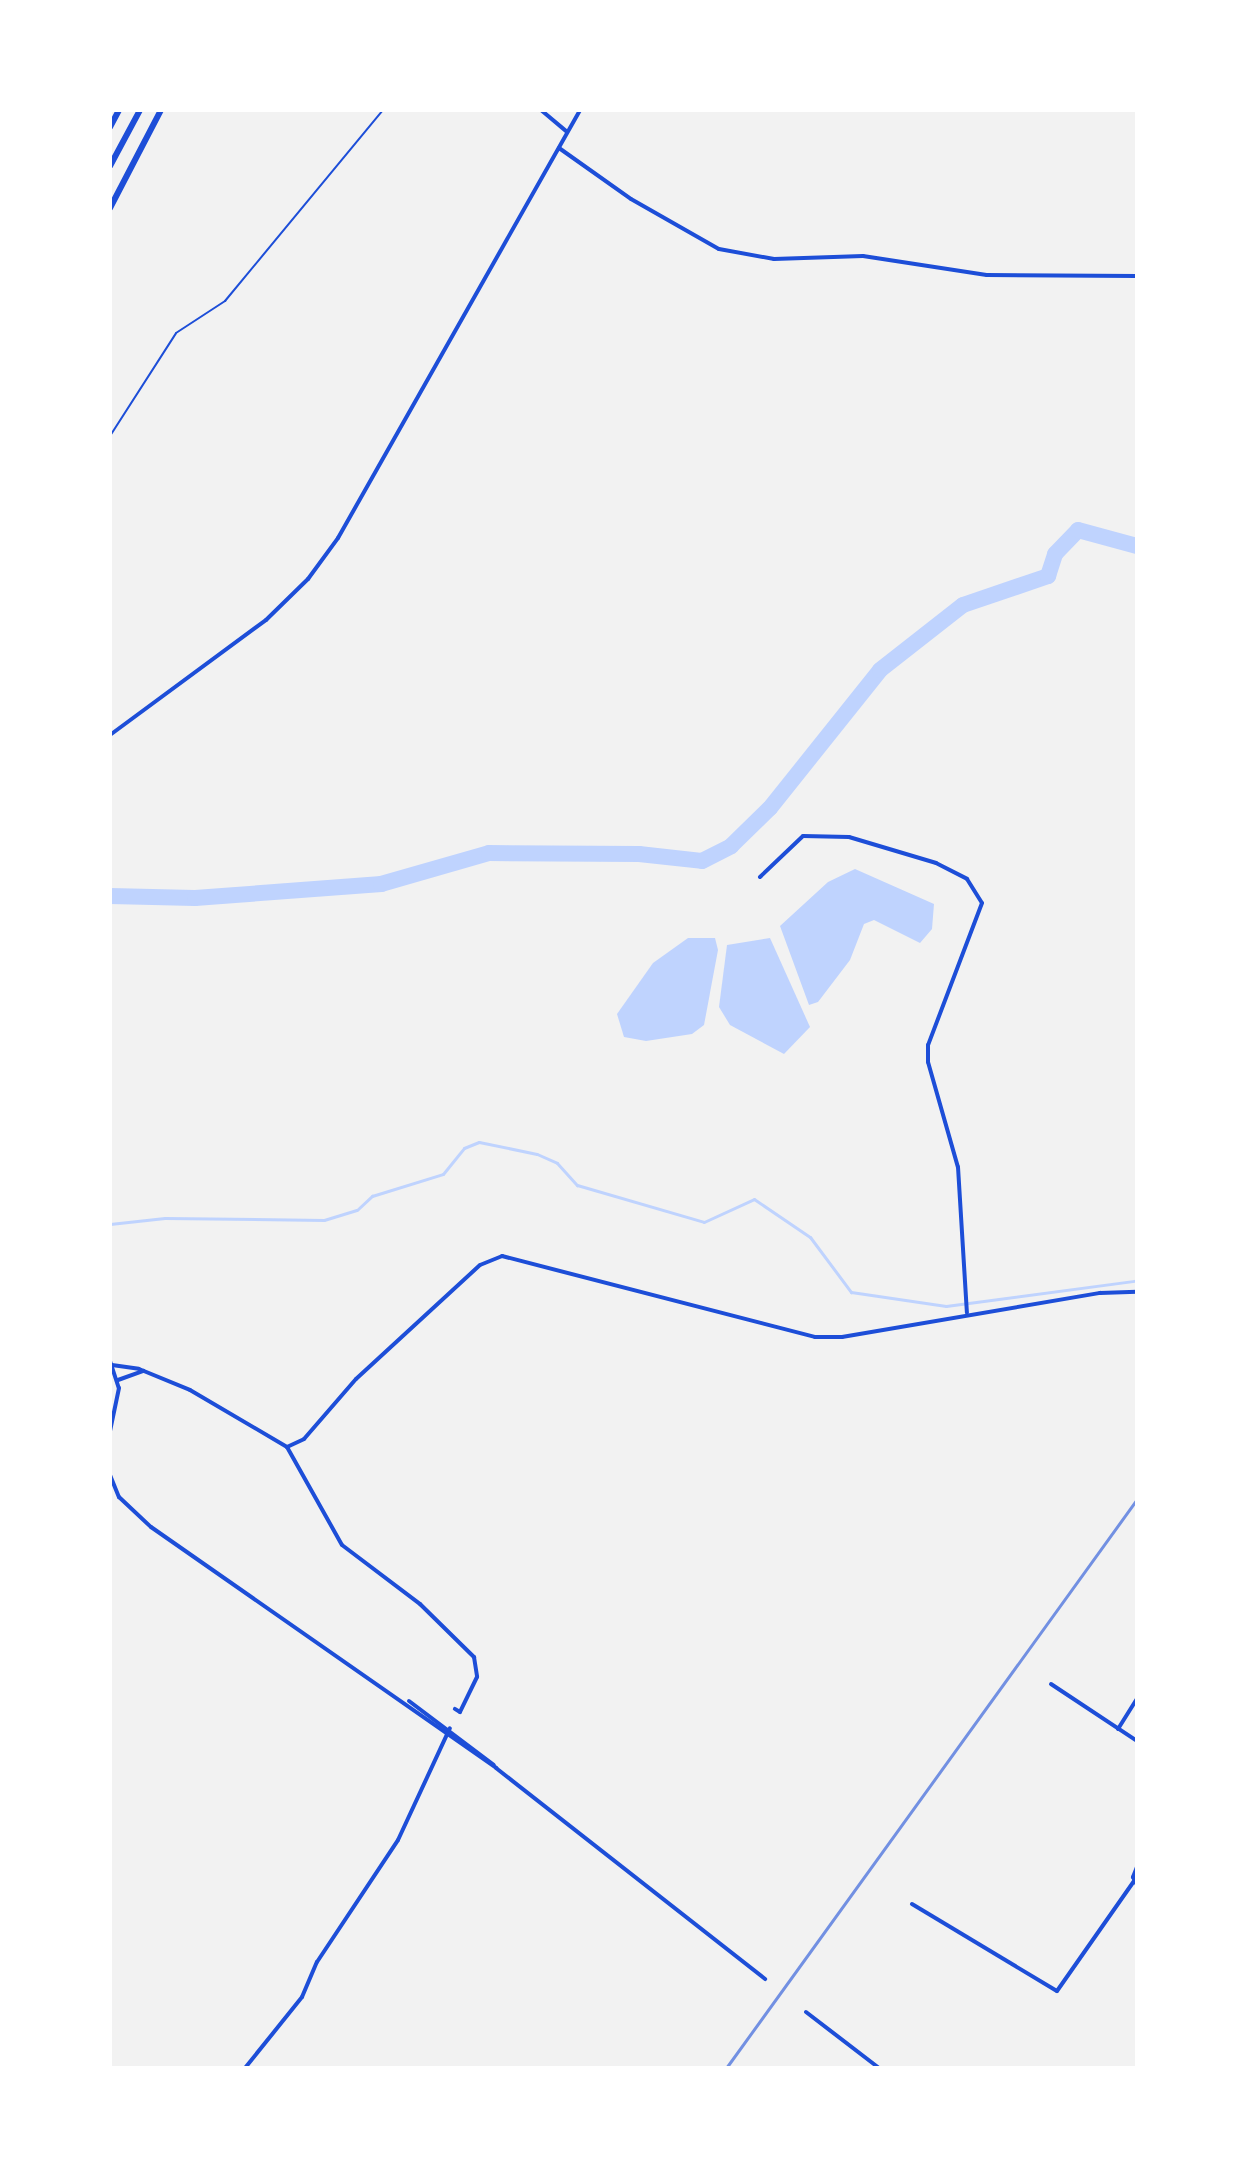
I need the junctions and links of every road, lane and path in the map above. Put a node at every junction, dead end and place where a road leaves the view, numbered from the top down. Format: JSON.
{"nodes":[{"id":1,"x":119,"y":110,"type":"edge"},
{"id":2,"x":140,"y":110,"type":"edge"},
{"id":3,"x":161,"y":110,"type":"edge"},
{"id":4,"x":383,"y":110,"type":"edge"},
{"id":5,"x":541,"y":110,"type":"edge"},
{"id":6,"x":580,"y":110,"type":"edge"},
{"id":7,"x":110,"y":127,"type":"edge"},
{"id":8,"x":568,"y":132,"type":"junction"},
{"id":9,"x":559,"y":148,"type":"junction"},
{"id":10,"x":110,"y":166,"type":"edge"},
{"id":11,"x":110,"y":208,"type":"edge"},
{"id":12,"x":1137,"y":276,"type":"edge"},
{"id":13,"x":110,"y":436,"type":"edge"},
{"id":14,"x":110,"y":735,"type":"edge"},
{"id":15,"x":760,"y":877,"type":"dead end"},
{"id":16,"x":1137,"y":1292,"type":"edge"},
{"id":17,"x":966,"y":1310,"type":"junction"},
{"id":18,"x":111,"y":1363,"type":"edge"},
{"id":19,"x":146,"y":1372,"type":"junction"},
{"id":20,"x":118,"y":1380,"type":"junction"},
{"id":21,"x":110,"y":1431,"type":"edge"},
{"id":22,"x":287,"y":1447,"type":"junction"},
{"id":23,"x":110,"y":1475,"type":"edge"},
{"id":24,"x":1051,"y":1684,"type":"dead end"},
{"id":25,"x":1137,"y":1699,"type":"edge"},
{"id":26,"x":455,"y":1709,"type":"dead end"},
{"id":27,"x":1118,"y":1729,"type":"junction"},
{"id":28,"x":449,"y":1731,"type":"junction"},
{"id":29,"x":1137,"y":1741,"type":"edge"},
{"id":30,"x":1137,"y":1867,"type":"edge"},
{"id":31,"x":1135,"y":1883,"type":"edge"},
{"id":32,"x":912,"y":1904,"type":"dead end"},
{"id":33,"x":765,"y":1979,"type":"dead end"},
{"id":34,"x":806,"y":2012,"type":"dead end"},
{"id":35,"x":245,"y":2068,"type":"edge"},
{"id":36,"x":879,"y":2068,"type":"edge"}],
"edges":[{"from":1,"to":7,"type":"highway"},
{"from":2,"to":10,"type":"highway"},
{"from":3,"to":11,"type":"highway"},
{"from":4,"to":13,"type":"path"},
{"from":5,"to":8,"type":"street"},
{"from":6,"to":8,"type":"street"},
{"from":8,"to":9,"type":"street"},
{"from":9,"to":12,"type":"street"},
{"from":9,"to":14,"type":"street"},
{"from":15,"to":17,"type":"street"},
{"from":16,"to":17,"type":"street"},
{"from":17,"to":22,"type":"street"},
{"from":18,"to":19,"type":"street"},
{"from":18,"to":20,"type":"street"},
{"from":19,"to":20,"type":"street"},
{"from":19,"to":22,"type":"street"},
{"from":20,"to":21,"type":"street"},
{"from":22,"to":26,"type":"street"},
{"from":23,"to":28,"type":"street"},
{"from":24,"to":27,"type":"street"},
{"from":25,"to":27,"type":"street"},
{"from":27,"to":29,"type":"street"},
{"from":28,"to":33,"type":"street"},
{"from":28,"to":35,"type":"street"},
{"from":30,"to":31,"type":"street"},
{"from":31,"to":32,"type":"street"},
{"from":34,"to":36,"type":"street"}]}
